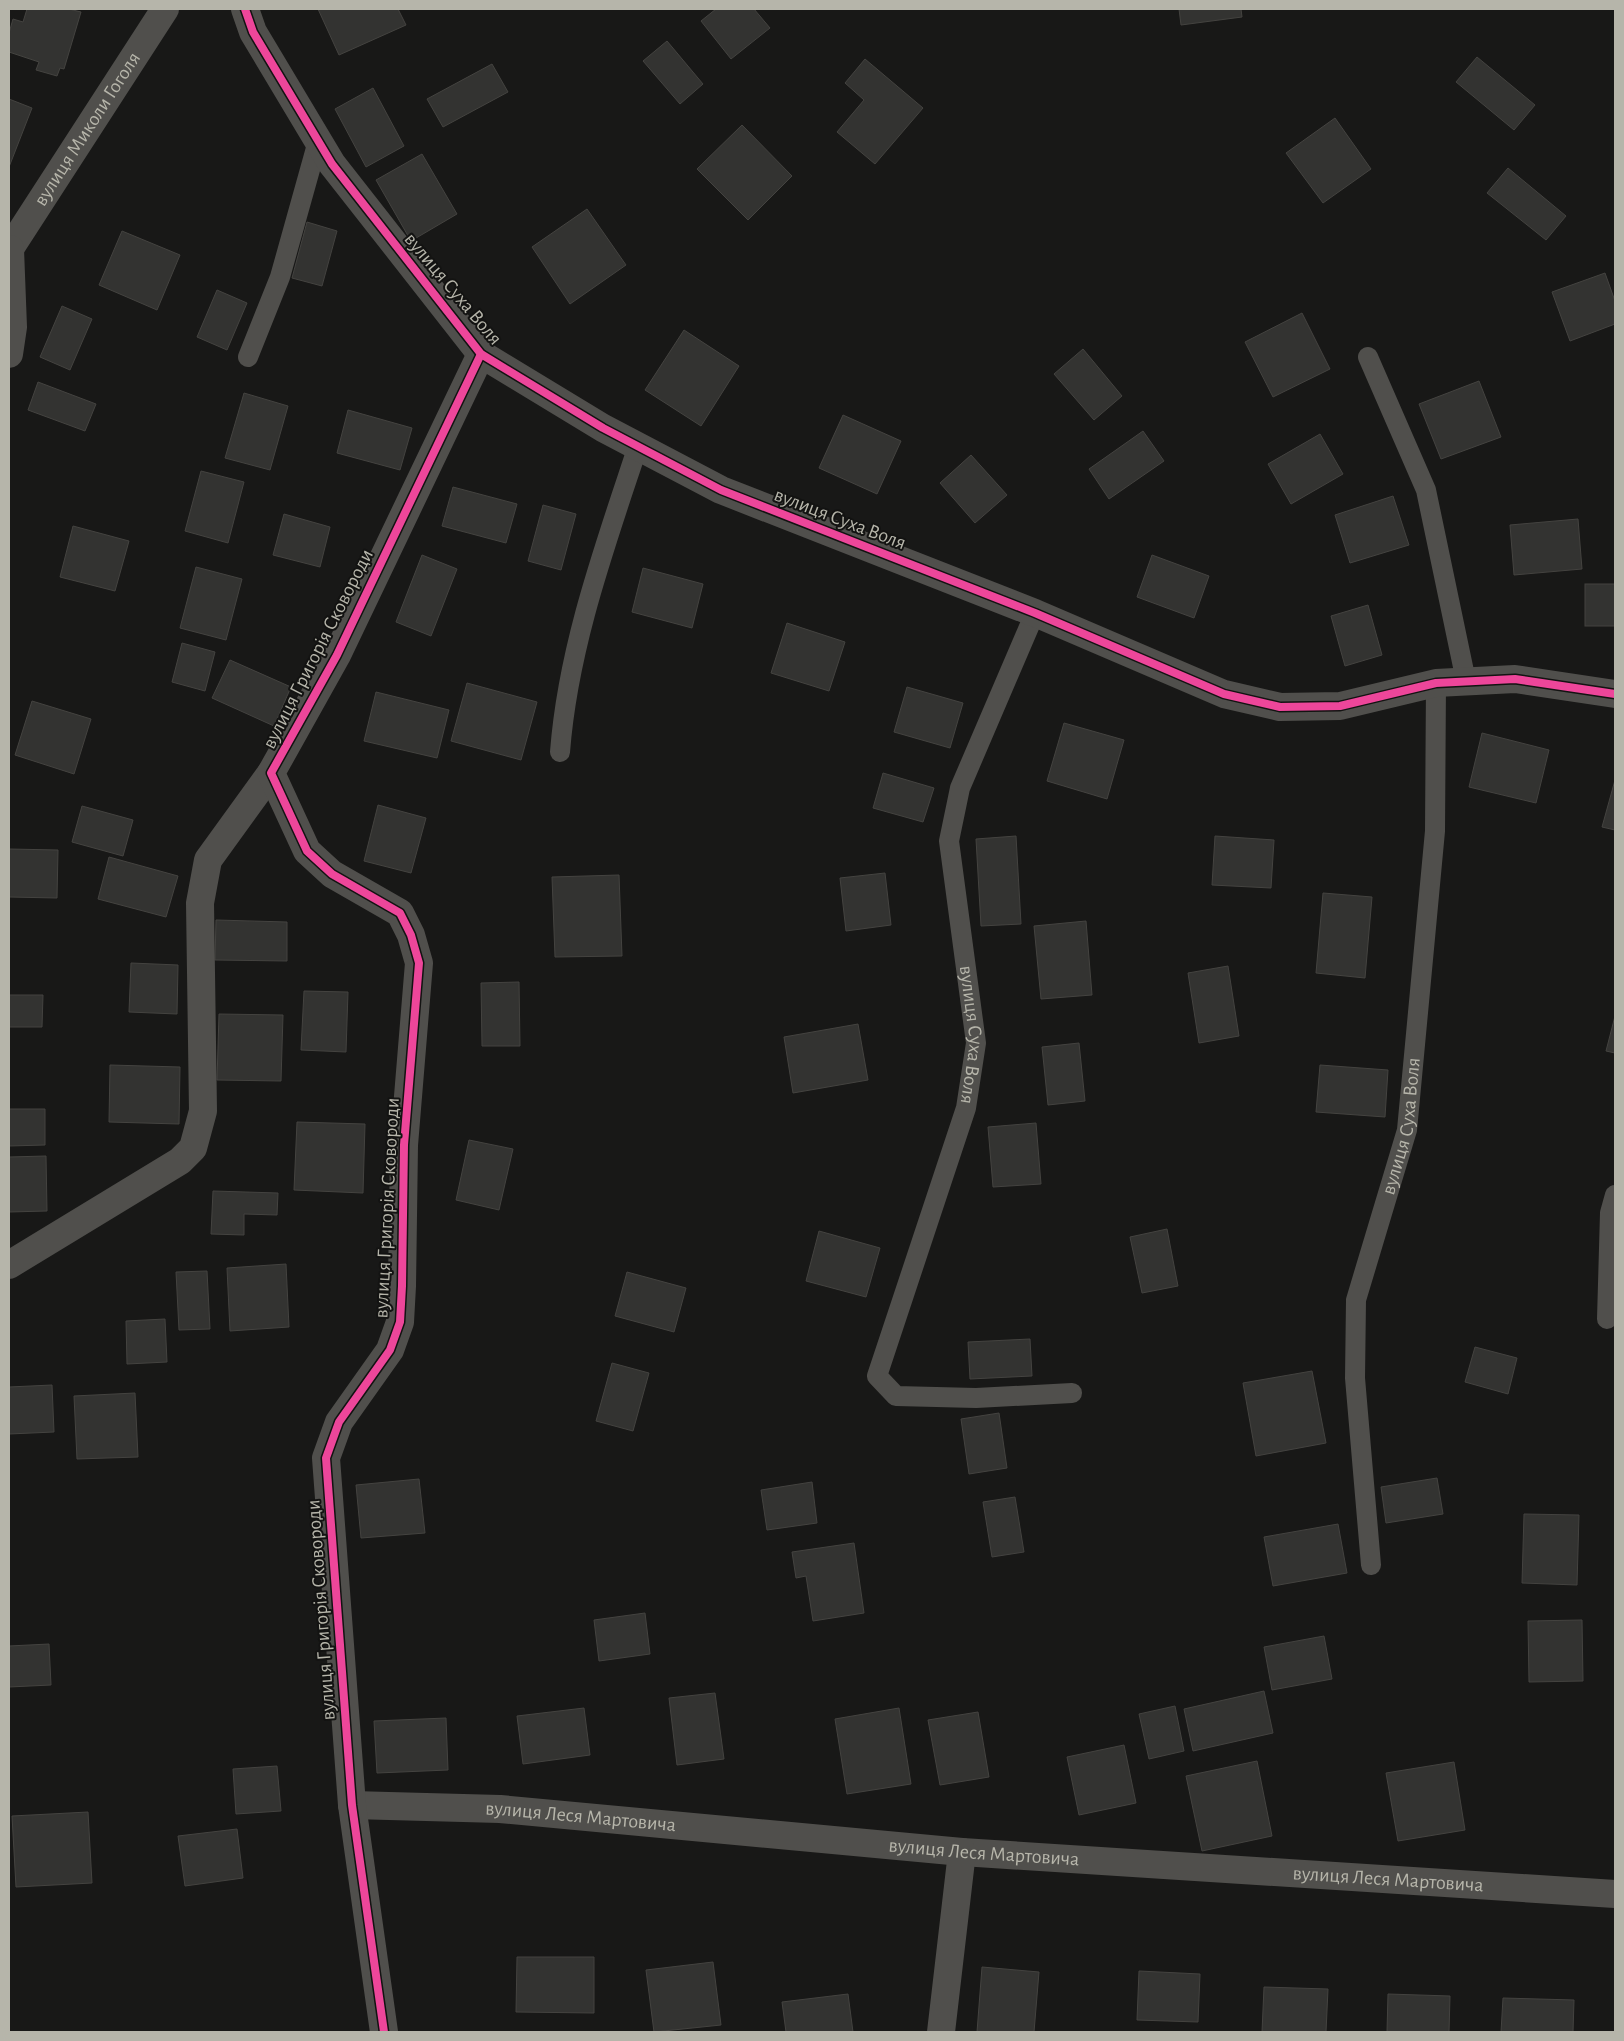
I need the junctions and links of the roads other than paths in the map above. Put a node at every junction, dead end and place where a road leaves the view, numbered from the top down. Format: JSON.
{"nodes":[{"id":1,"x":165,"y":9,"type":"edge"},
{"id":2,"x":245,"y":9,"type":"edge"},
{"id":3,"x":318,"y":141,"type":"junction"},
{"id":4,"x":9,"y":250,"type":"edge"},
{"id":5,"x":9,"y":354,"type":"edge"},
{"id":6,"x":481,"y":354,"type":"junction"},
{"id":7,"x":248,"y":357,"type":"dead end"},
{"id":8,"x":1368,"y":357,"type":"dead end"},
{"id":9,"x":638,"y":446,"type":"junction"},
{"id":10,"x":1035,"y":613,"type":"junction"},
{"id":11,"x":1466,"y":681,"type":"junction"},
{"id":12,"x":1436,"y":683,"type":"junction"},
{"id":13,"x":1615,"y":694,"type":"edge"},
{"id":14,"x":560,"y":752,"type":"dead end"},
{"id":15,"x":271,"y":773,"type":"junction"},
{"id":16,"x":1615,"y":1195,"type":"edge"},
{"id":17,"x":9,"y":1265,"type":"edge"},
{"id":18,"x":1607,"y":1319,"type":"dead end"},
{"id":19,"x":1072,"y":1393,"type":"dead end"},
{"id":20,"x":1371,"y":1565,"type":"dead end"},
{"id":21,"x":352,"y":1805,"type":"junction"},
{"id":22,"x":962,"y":1852,"type":"junction"},
{"id":23,"x":1615,"y":1894,"type":"edge"},
{"id":24,"x":384,"y":2032,"type":"edge"},
{"id":25,"x":941,"y":2032,"type":"edge"}],
"edges":[{"from":1,"to":4,"type":"street","name":"вулиця Миколи Гоголя"},
{"from":2,"to":3,"type":"street","name":"вулиця Суха Воля"},
{"from":3,"to":6,"type":"street","name":"вулиця Суха Воля"},
{"from":3,"to":7,"type":"lane"},
{"from":4,"to":5,"type":"street"},
{"from":6,"to":9,"type":"street","name":"вулиця Суха Воля"},
{"from":6,"to":15,"type":"street","name":"вулиця Григорія Сковороди"},
{"from":8,"to":11,"type":"lane"},
{"from":9,"to":10,"type":"street","name":"вулиця Суха Воля"},
{"from":9,"to":14,"type":"lane"},
{"from":10,"to":12,"type":"street","name":"вулиця Суха Воля"},
{"from":10,"to":19,"type":"lane","name":"вулиця Суха Воля"},
{"from":11,"to":12,"type":"street","name":"вулиця Суха Воля"},
{"from":11,"to":13,"type":"street","name":"вулиця Суха Воля"},
{"from":12,"to":20,"type":"lane","name":"вулиця Суха Воля"},
{"from":15,"to":17,"type":"street","name":"вулиця Григорія Сковороди"},
{"from":15,"to":21,"type":"street","name":"вулиця Григорія Сковороди"},
{"from":16,"to":18,"type":"lane"},
{"from":21,"to":22,"type":"street","name":"вулиця Леся Мартовича"},
{"from":21,"to":24,"type":"street","name":"вулиця Григорія Сковороди"},
{"from":22,"to":23,"type":"street","name":"вулиця Леся Мартовича"},
{"from":22,"to":25,"type":"street"}]}
